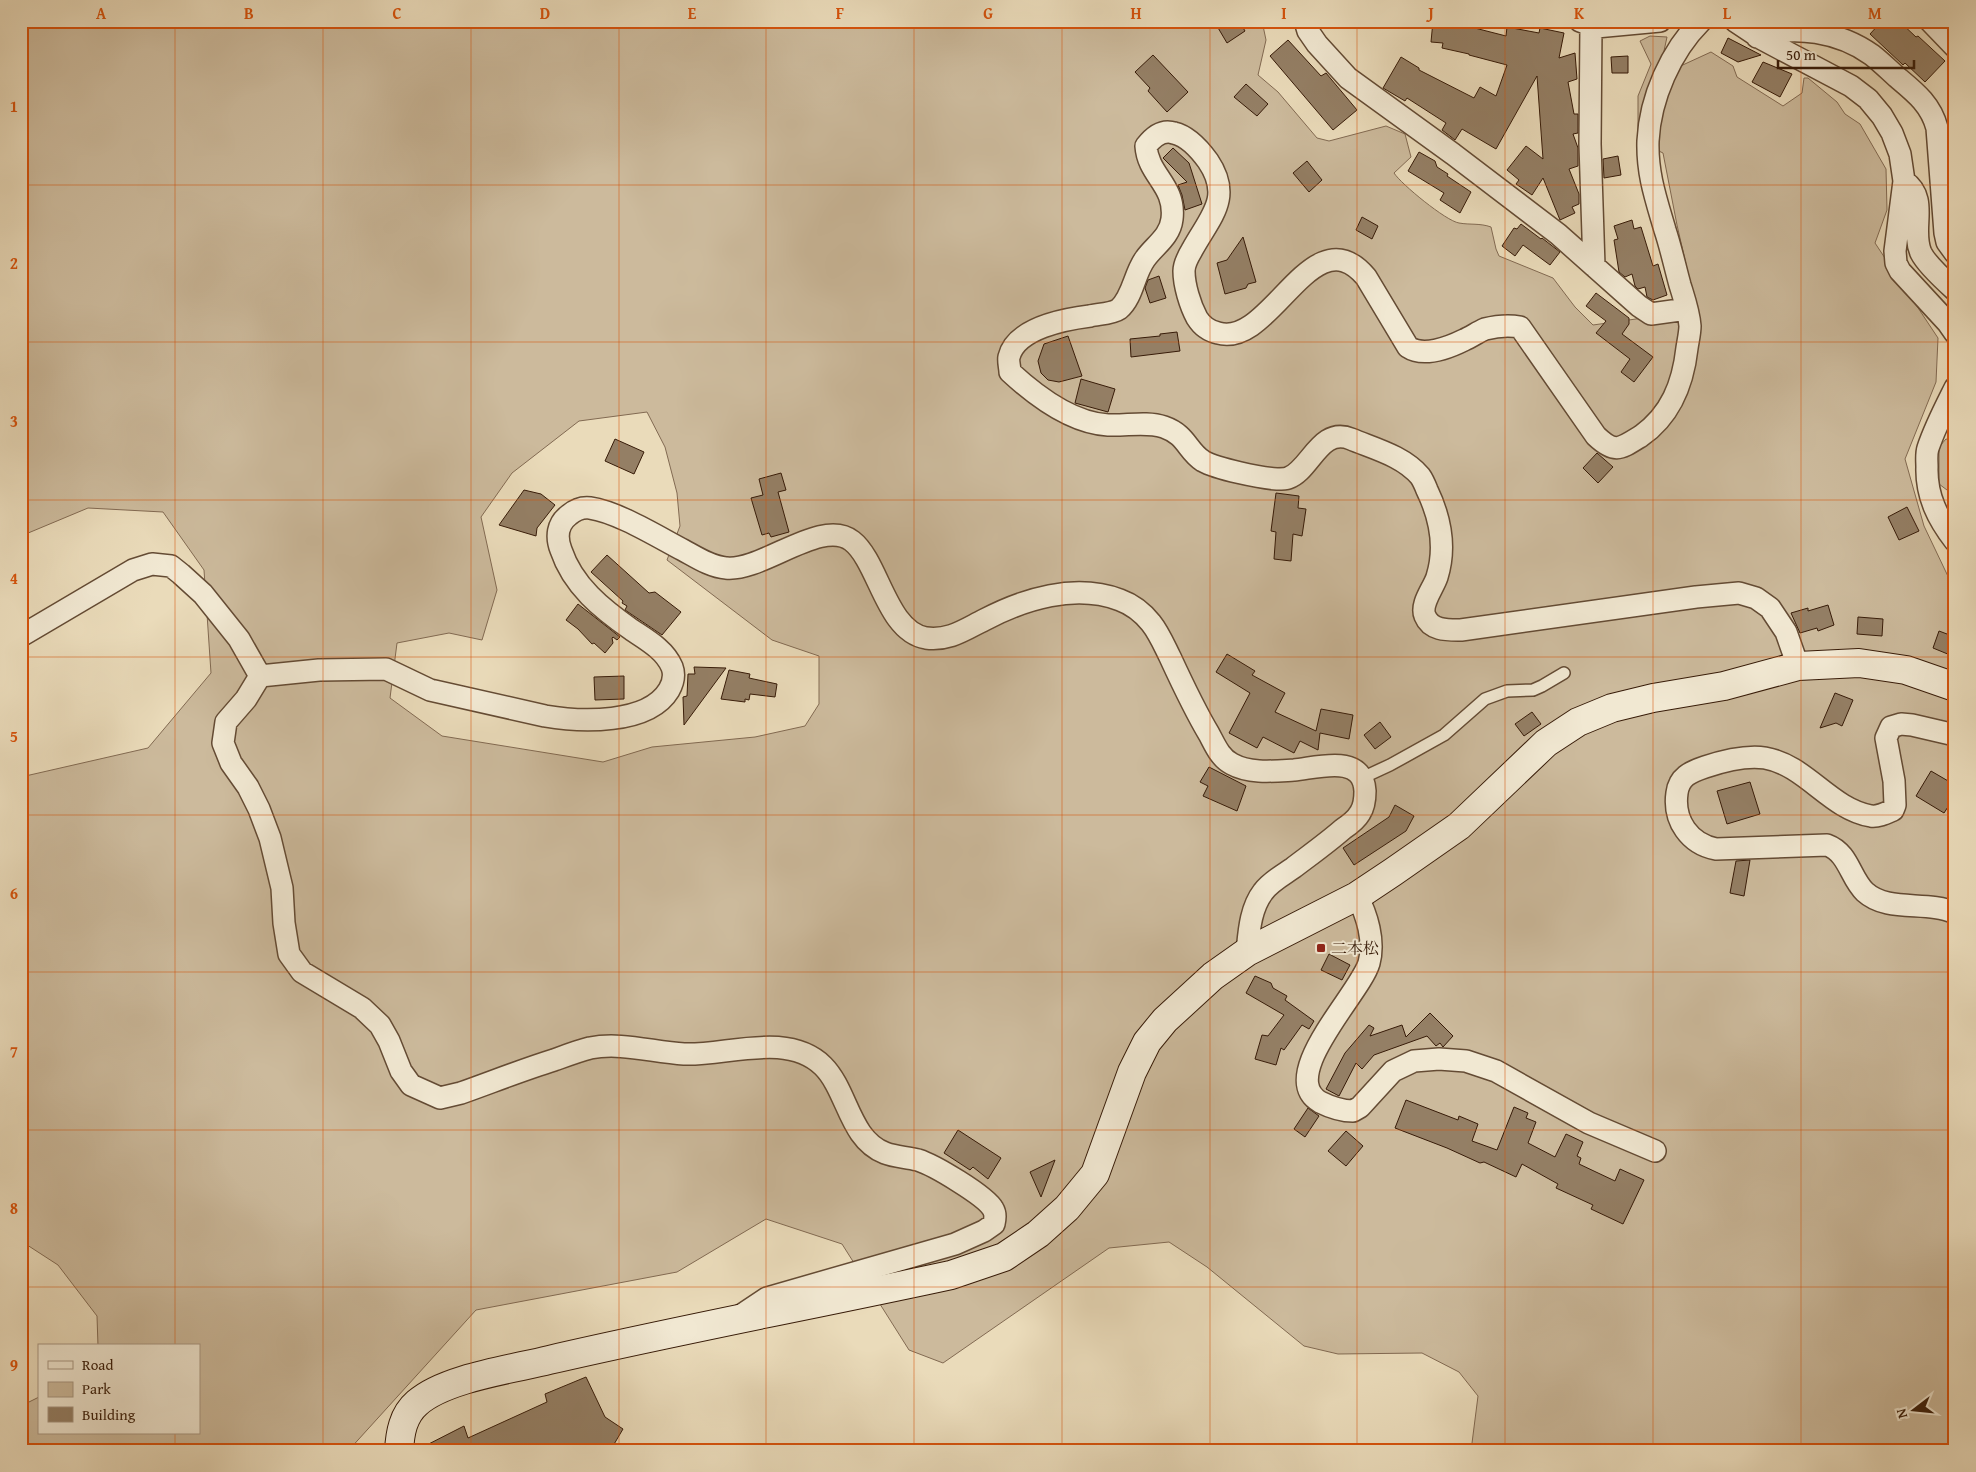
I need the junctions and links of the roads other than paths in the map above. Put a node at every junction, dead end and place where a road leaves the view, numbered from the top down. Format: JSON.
{"nodes":[{"id":1,"x":1305,"y":21,"type":"edge"},
{"id":2,"x":1660,"y":21,"type":"edge"},
{"id":3,"x":1701,"y":21,"type":"edge"},
{"id":4,"x":1735,"y":21,"type":"edge"},
{"id":5,"x":1930,"y":21,"type":"edge"},
{"id":6,"x":1585,"y":23,"type":"edge"},
{"id":7,"x":1758,"y":36,"type":"junction"},
{"id":8,"x":1955,"y":47,"type":"edge"},
{"id":9,"x":1904,"y":181,"type":"junction"},
{"id":10,"x":1955,"y":253,"type":"edge"},
{"id":11,"x":1594,"y":266,"type":"junction"},
{"id":12,"x":1955,"y":290,"type":"edge"},
{"id":13,"x":1686,"y":309,"type":"junction"},
{"id":14,"x":1955,"y":333,"type":"edge"},
{"id":15,"x":1955,"y":388,"type":"edge"},
{"id":16,"x":1955,"y":541,"type":"edge"},
{"id":17,"x":21,"y":636,"type":"edge"},
{"id":18,"x":1798,"y":666,"type":"junction"},
{"id":19,"x":1564,"y":673,"type":"dead end"},
{"id":20,"x":260,"y":676,"type":"junction"},
{"id":21,"x":1955,"y":688,"type":"edge"},
{"id":22,"x":1955,"y":736,"type":"edge"},
{"id":23,"x":1362,"y":778,"type":"junction"},
{"id":24,"x":1357,"y":896,"type":"junction"},
{"id":25,"x":1955,"y":914,"type":"edge"},
{"id":26,"x":1247,"y":952,"type":"junction"},
{"id":27,"x":1655,"y":1151,"type":"dead end"},
{"id":28,"x":736,"y":1319,"type":"junction"},
{"id":29,"x":400,"y":1451,"type":"edge"}],
"edges":[{"from":1,"to":11,"type":"street"},
{"from":2,"to":6,"type":"street"},
{"from":3,"to":13,"type":"street"},
{"from":4,"to":7,"type":"street"},
{"from":5,"to":8,"type":"street"},
{"from":6,"to":11,"type":"street"},
{"from":7,"to":9,"type":"street"},
{"from":7,"to":10,"type":"street"},
{"from":9,"to":12,"type":"street"},
{"from":9,"to":14,"type":"street"},
{"from":11,"to":13,"type":"street"},
{"from":13,"to":18,"type":"street"},
{"from":15,"to":16,"type":"street"},
{"from":17,"to":20,"type":"street"},
{"from":18,"to":21,"type":"street"},
{"from":18,"to":24,"type":"street"},
{"from":19,"to":23,"type":"lane"},
{"from":20,"to":23,"type":"street"},
{"from":20,"to":28,"type":"street"},
{"from":22,"to":25,"type":"street"},
{"from":23,"to":26,"type":"street"},
{"from":24,"to":26,"type":"street"},
{"from":24,"to":27,"type":"street"},
{"from":26,"to":28,"type":"street"},
{"from":28,"to":29,"type":"street"}]}
